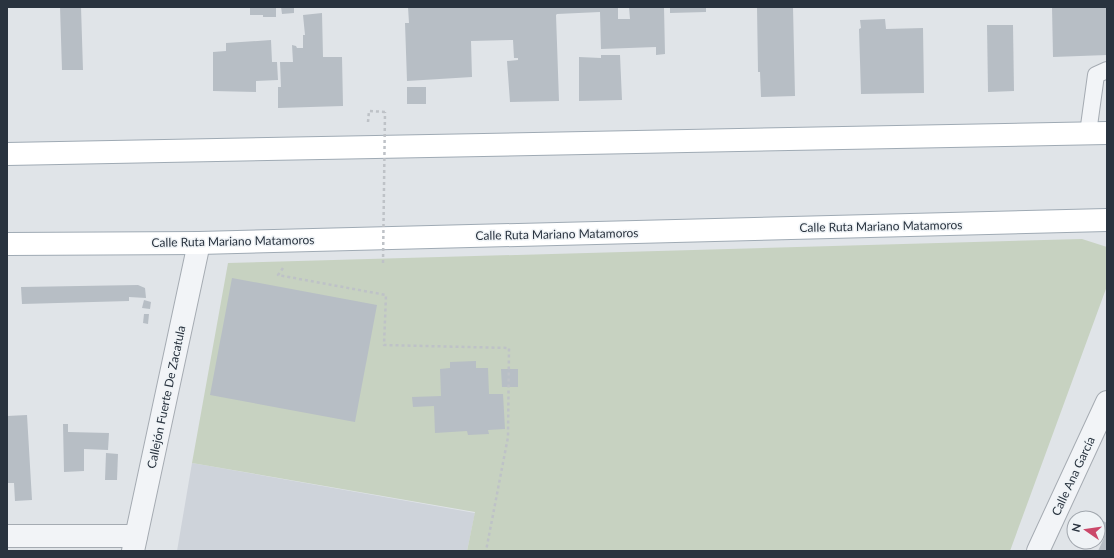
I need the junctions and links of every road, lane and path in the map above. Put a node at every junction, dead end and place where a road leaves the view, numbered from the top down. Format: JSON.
{"nodes":[{"id":1,"x":1107,"y":70,"type":"edge"},
{"id":2,"x":369,"y":111,"type":"dead end"},
{"id":3,"x":1098,"y":133,"type":"edge"},
{"id":4,"x":7,"y":154,"type":"edge"},
{"id":5,"x":1107,"y":220,"type":"edge"},
{"id":6,"x":199,"y":243,"type":"junction"},
{"id":7,"x":7,"y":244,"type":"edge"},
{"id":8,"x":375,"y":263,"type":"dead end"},
{"id":9,"x":291,"y":267,"type":"dead end"},
{"id":10,"x":1105,"y":409,"type":"edge"},
{"id":11,"x":7,"y":536,"type":"edge"},
{"id":12,"x":135,"y":543,"type":"edge"},
{"id":13,"x":486,"y":551,"type":"edge"},
{"id":14,"x":1038,"y":551,"type":"edge"}],
"edges":[{"from":1,"to":3,"type":"lane"},
{"from":2,"to":8,"type":"path","bridge":true},
{"from":3,"to":4,"type":"main road"},
{"from":5,"to":6,"type":"main road","name":"Calle Ruta Mariano Matamoros"},
{"from":6,"to":7,"type":"main road","name":"Calle Ruta Mariano Matamoros"},
{"from":6,"to":12,"type":"street","name":"Callejón Fuerte De Zacatula"},
{"from":9,"to":13,"type":"path"},
{"from":10,"to":14,"type":"street","name":"Calle Ana García"},
{"from":11,"to":12,"type":"street"}]}
